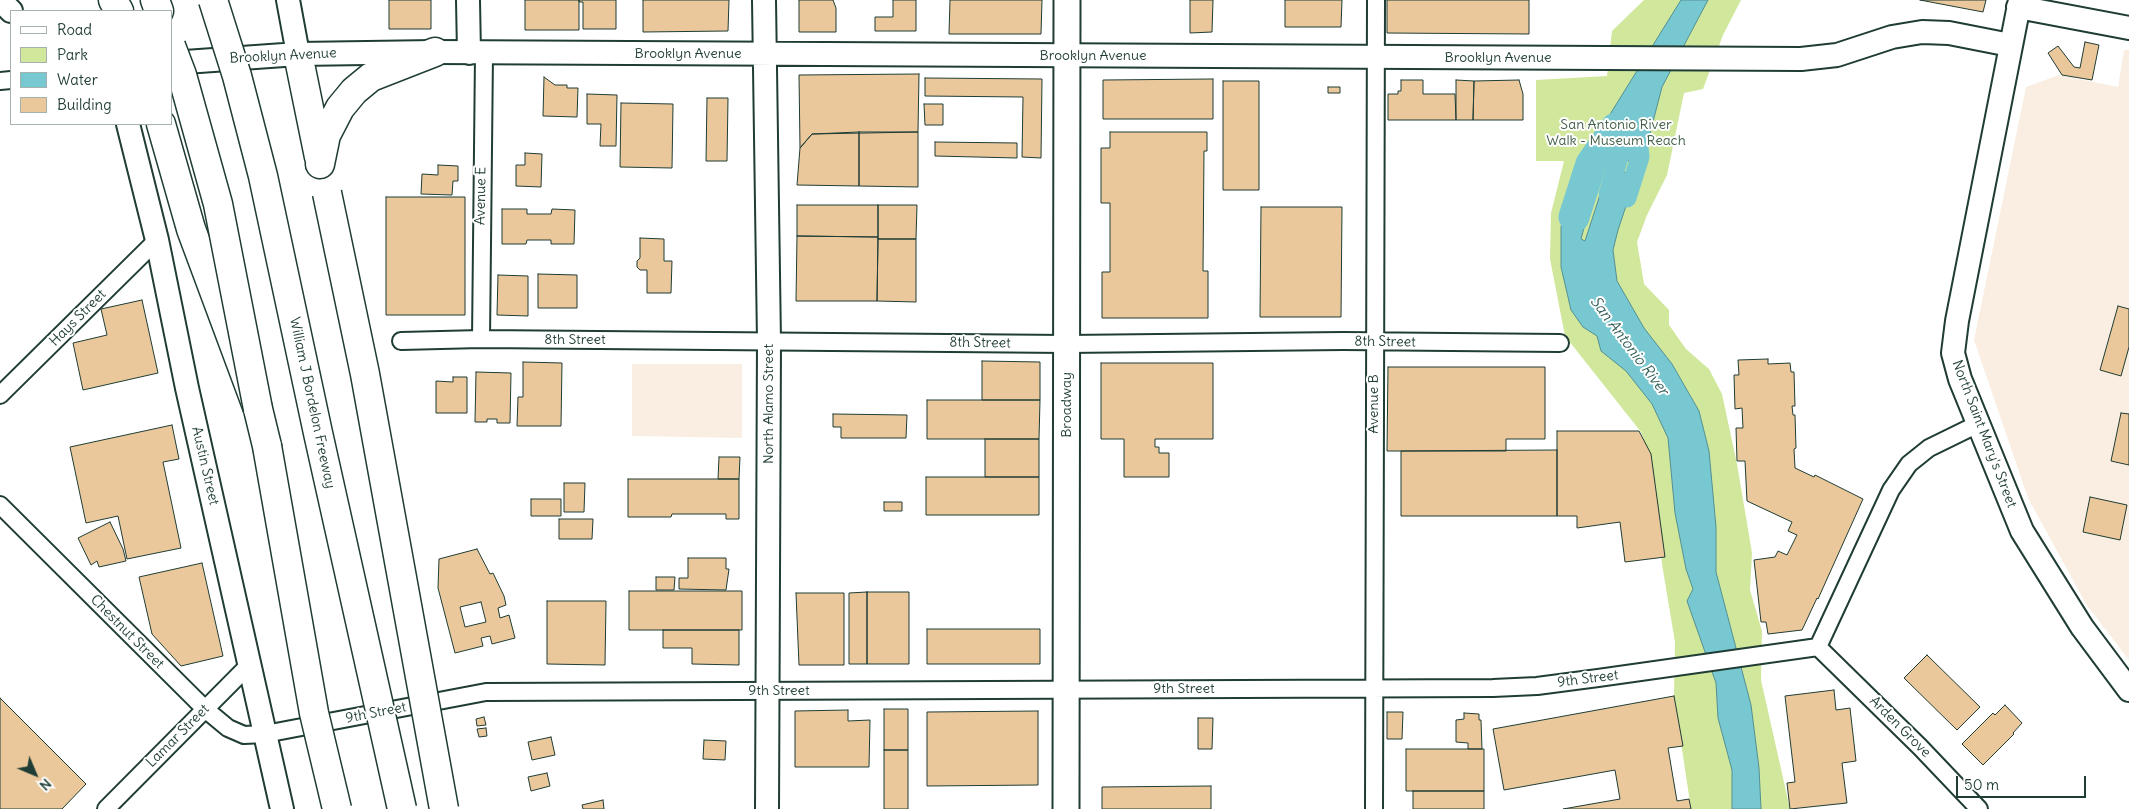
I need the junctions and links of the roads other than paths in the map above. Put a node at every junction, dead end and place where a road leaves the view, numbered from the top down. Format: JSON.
{"nodes":[{"id":1,"x":0,"y":0,"type":"edge"},
{"id":2,"x":213,"y":0,"type":"edge"},
{"id":3,"x":288,"y":0,"type":"edge"},
{"id":4,"x":468,"y":0,"type":"edge"},
{"id":5,"x":764,"y":0,"type":"edge"},
{"id":6,"x":1067,"y":0,"type":"edge"},
{"id":7,"x":1376,"y":0,"type":"edge"},
{"id":8,"x":2019,"y":4,"type":"edge"},
{"id":9,"x":11,"y":10,"type":"edge"},
{"id":10,"x":2129,"y":28,"type":"edge"},
{"id":11,"x":2010,"y":45,"type":"junction"},
{"id":12,"x":172,"y":49,"type":"edge"},
{"id":13,"x":435,"y":52,"type":"junction"},
{"id":14,"x":477,"y":53,"type":"junction"},
{"id":15,"x":298,"y":54,"type":"junction"},
{"id":16,"x":764,"y":55,"type":"junction"},
{"id":17,"x":1067,"y":56,"type":"junction"},
{"id":18,"x":1375,"y":57,"type":"junction"},
{"id":19,"x":172,"y":63,"type":"edge"},
{"id":20,"x":128,"y":125,"type":"edge"},
{"id":21,"x":160,"y":125,"type":"edge"},
{"id":22,"x":320,"y":164,"type":"junction"},
{"id":23,"x":157,"y":240,"type":"junction"},
{"id":24,"x":481,"y":339,"type":"junction"},
{"id":25,"x":401,"y":341,"type":"dead end"},
{"id":26,"x":769,"y":341,"type":"junction"},
{"id":27,"x":1374,"y":342,"type":"junction"},
{"id":28,"x":1560,"y":343,"type":"dead end"},
{"id":29,"x":1067,"y":344,"type":"junction"},
{"id":30,"x":0,"y":395,"type":"edge"},
{"id":31,"x":258,"y":409,"type":"junction"},
{"id":32,"x":1978,"y":424,"type":"junction"},
{"id":33,"x":0,"y":505,"type":"edge"},
{"id":34,"x":1818,"y":647,"type":"junction"},
{"id":35,"x":250,"y":664,"type":"junction"},
{"id":36,"x":1374,"y":687,"type":"junction"},
{"id":37,"x":1066,"y":690,"type":"junction"},
{"id":38,"x":2129,"y":690,"type":"edge"},
{"id":39,"x":767,"y":691,"type":"junction"},
{"id":40,"x":205,"y":709,"type":"junction"},
{"id":41,"x":265,"y":734,"type":"junction"},
{"id":42,"x":106,"y":809,"type":"edge"},
{"id":43,"x":282,"y":809,"type":"edge"},
{"id":44,"x":337,"y":809,"type":"edge"},
{"id":45,"x":402,"y":809,"type":"edge"},
{"id":46,"x":444,"y":809,"type":"edge"},
{"id":47,"x":767,"y":809,"type":"edge"},
{"id":48,"x":1066,"y":809,"type":"edge"},
{"id":49,"x":1374,"y":809,"type":"edge"},
{"id":50,"x":1979,"y":809,"type":"edge"}],
"edges":[{"from":1,"to":9,"type":"street"},
{"from":2,"to":45,"type":"highway","name":"William J Bordelon Freeway","bridge":true},
{"from":3,"to":15,"type":"street"},
{"from":4,"to":14,"type":"street","name":"Avenue E"},
{"from":5,"to":16,"type":"street","name":"North Alamo Street"},
{"from":6,"to":17,"type":"main road","name":"Broadway"},
{"from":7,"to":18,"type":"street","name":"Avenue B"},
{"from":8,"to":10,"type":"street"},
{"from":8,"to":11,"type":"street","name":"North Saint Mary's Street"},
{"from":11,"to":18,"type":"street","name":"Brooklyn Avenue"},
{"from":11,"to":32,"type":"street","name":"North Saint Mary's Street"},
{"from":12,"to":31,"type":"highway","bridge":true},
{"from":13,"to":14,"type":"street","name":"Brooklyn Avenue"},
{"from":13,"to":15,"type":"street","name":"Brooklyn Avenue"},
{"from":13,"to":22,"type":"highway"},
{"from":14,"to":16,"type":"street","name":"Brooklyn Avenue"},
{"from":14,"to":24,"type":"street","name":"Avenue E"},
{"from":15,"to":19,"type":"street","name":"Brooklyn Avenue"},
{"from":15,"to":22,"type":"highway"},
{"from":16,"to":17,"type":"street","name":"Brooklyn Avenue"},
{"from":16,"to":26,"type":"street","name":"North Alamo Street"},
{"from":17,"to":18,"type":"street","name":"Brooklyn Avenue"},
{"from":17,"to":29,"type":"main road","name":"Broadway"},
{"from":18,"to":27,"type":"street","name":"Avenue B"},
{"from":20,"to":23,"type":"street","name":"Austin Street"},
{"from":21,"to":31,"type":"highway","bridge":true},
{"from":22,"to":46,"type":"highway","bridge":true},
{"from":23,"to":30,"type":"street","name":"Hays Street"},
{"from":23,"to":35,"type":"street","name":"Austin Street"},
{"from":24,"to":25,"type":"street","name":"8th Street"},
{"from":24,"to":26,"type":"street","name":"8th Street"},
{"from":26,"to":29,"type":"street","name":"8th Street"},
{"from":26,"to":39,"type":"street","name":"North Alamo Street"},
{"from":27,"to":28,"type":"street","name":"8th Street"},
{"from":27,"to":29,"type":"street","name":"8th Street"},
{"from":27,"to":36,"type":"street","name":"Avenue B"},
{"from":29,"to":37,"type":"main road","name":"Broadway"},
{"from":31,"to":44,"type":"highway","bridge":true},
{"from":32,"to":34,"type":"street"},
{"from":32,"to":38,"type":"street","name":"North Saint Mary's Street"},
{"from":33,"to":40,"type":"street","name":"Chestnut Street"},
{"from":34,"to":36,"type":"street","name":"9th Street"},
{"from":34,"to":50,"type":"street","name":"Arden Grove"},
{"from":35,"to":40,"type":"street","name":"Lamar Street"},
{"from":35,"to":41,"type":"street","name":"Austin Street"},
{"from":36,"to":37,"type":"street","name":"9th Street"},
{"from":36,"to":49,"type":"street","name":"Avenue B"},
{"from":37,"to":39,"type":"street","name":"9th Street"},
{"from":37,"to":48,"type":"main road","name":"Broadway"},
{"from":39,"to":41,"type":"street","name":"9th Street"},
{"from":39,"to":47,"type":"street","name":"North Alamo Street"},
{"from":40,"to":41,"type":"street","name":"Chestnut Street"},
{"from":40,"to":42,"type":"street","name":"Lamar Street"},
{"from":41,"to":43,"type":"street","name":"Austin Street"}]}
